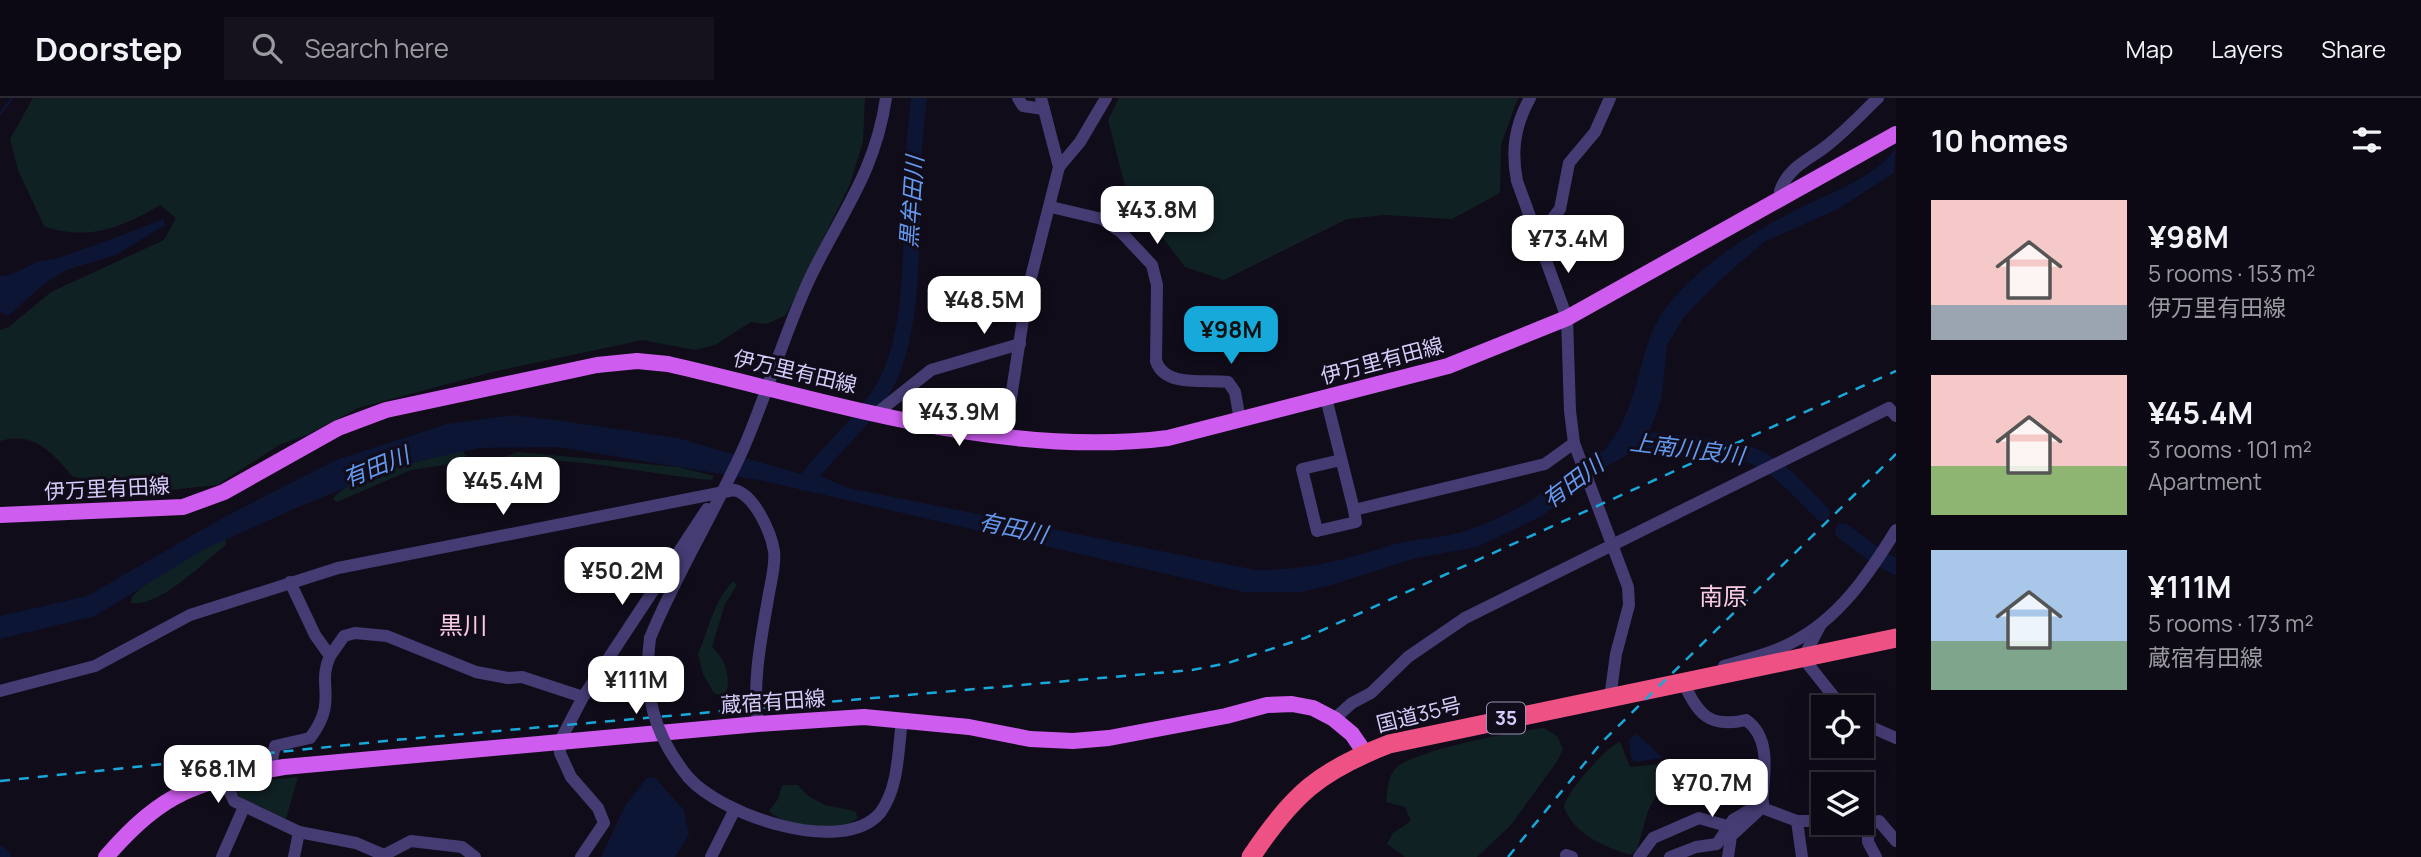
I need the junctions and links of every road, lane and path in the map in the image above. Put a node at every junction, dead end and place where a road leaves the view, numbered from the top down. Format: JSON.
{"nodes":[{"id":1,"x":886,"y":98,"type":"edge"},
{"id":2,"x":1018,"y":98,"type":"edge"},
{"id":3,"x":1106,"y":98,"type":"edge"},
{"id":4,"x":1530,"y":98,"type":"edge"},
{"id":5,"x":1610,"y":98,"type":"edge"},
{"id":6,"x":1878,"y":98,"type":"edge"},
{"id":7,"x":1042,"y":104,"type":"edge"},
{"id":8,"x":1896,"y":134,"type":"edge"},
{"id":9,"x":1059,"y":167,"type":"junction"},
{"id":10,"x":1782,"y":196,"type":"junction"},
{"id":11,"x":1051,"y":207,"type":"junction"},
{"id":12,"x":1537,"y":238,"type":"junction"},
{"id":13,"x":1567,"y":318,"type":"junction"},
{"id":14,"x":1020,"y":344,"type":"junction"},
{"id":15,"x":770,"y":387,"type":"junction"},
{"id":16,"x":1326,"y":398,"type":"junction"},
{"id":17,"x":1894,"y":409,"type":"edge"},
{"id":18,"x":877,"y":413,"type":"junction"},
{"id":19,"x":1240,"y":419,"type":"junction"},
{"id":20,"x":1005,"y":437,"type":"junction"},
{"id":21,"x":1576,"y":448,"type":"junction"},
{"id":22,"x":1341,"y":460,"type":"junction"},
{"id":23,"x":724,"y":491,"type":"junction"},
{"id":24,"x":717,"y":504,"type":"junction"},
{"id":25,"x":1354,"y":510,"type":"junction"},
{"id":26,"x":0,"y":515,"type":"edge"},
{"id":27,"x":1896,"y":530,"type":"edge"},
{"id":28,"x":1612,"y":544,"type":"junction"},
{"id":29,"x":290,"y":582,"type":"junction"},
{"id":30,"x":1822,"y":622,"type":"junction"},
{"id":31,"x":1896,"y":638,"type":"edge"},
{"id":32,"x":330,"y":656,"type":"junction"},
{"id":33,"x":1803,"y":658,"type":"junction"},
{"id":34,"x":1693,"y":680,"type":"junction"},
{"id":35,"x":0,"y":691,"type":"edge"},
{"id":36,"x":1832,"y":695,"type":"edge"},
{"id":37,"x":583,"y":697,"type":"junction"},
{"id":38,"x":1610,"y":698,"type":"junction"},
{"id":39,"x":1334,"y":719,"type":"junction"},
{"id":40,"x":902,"y":720,"type":"junction"},
{"id":41,"x":758,"y":724,"type":"junction"},
{"id":42,"x":1874,"y":728,"type":"edge"},
{"id":43,"x":1896,"y":738,"type":"edge"},
{"id":44,"x":560,"y":741,"type":"junction"},
{"id":45,"x":1365,"y":753,"type":"junction"},
{"id":46,"x":270,"y":769,"type":"junction"},
{"id":47,"x":222,"y":776,"type":"junction"},
{"id":48,"x":1763,"y":804,"type":"junction"},
{"id":49,"x":244,"y":807,"type":"junction"},
{"id":50,"x":734,"y":811,"type":"junction"},
{"id":51,"x":1797,"y":821,"type":"junction"},
{"id":52,"x":1811,"y":821,"type":"edge"},
{"id":53,"x":1874,"y":822,"type":"edge"},
{"id":54,"x":1727,"y":826,"type":"junction"},
{"id":55,"x":299,"y":832,"type":"junction"},
{"id":56,"x":1867,"y":835,"type":"edge"},
{"id":57,"x":1896,"y":841,"type":"edge"},
{"id":58,"x":106,"y":857,"type":"edge"},
{"id":59,"x":222,"y":857,"type":"edge"},
{"id":60,"x":294,"y":857,"type":"edge"},
{"id":61,"x":475,"y":857,"type":"edge"},
{"id":62,"x":581,"y":857,"type":"edge"},
{"id":63,"x":711,"y":857,"type":"edge"},
{"id":64,"x":1251,"y":857,"type":"edge"},
{"id":65,"x":1639,"y":857,"type":"edge"},
{"id":66,"x":1670,"y":857,"type":"edge"},
{"id":67,"x":1728,"y":857,"type":"edge"},
{"id":68,"x":1802,"y":857,"type":"edge"},
{"id":69,"x":1876,"y":857,"type":"edge"}],
"edges":[{"from":1,"to":15,"type":"street"},
{"from":2,"to":7,"type":"street"},
{"from":3,"to":9,"type":"street"},
{"from":4,"to":12,"type":"street"},
{"from":5,"to":12,"type":"street"},
{"from":6,"to":10,"type":"street"},
{"from":7,"to":9,"type":"street"},
{"from":8,"to":10,"type":"main road","name":"伊万里有田線"},
{"from":9,"to":11,"type":"street"},
{"from":10,"to":13,"type":"main road","name":"伊万里有田線"},
{"from":11,"to":14,"type":"street"},
{"from":11,"to":19,"type":"street"},
{"from":12,"to":13,"type":"street"},
{"from":13,"to":16,"type":"main road","name":"伊万里有田線"},
{"from":13,"to":21,"type":"street"},
{"from":14,"to":18,"type":"street"},
{"from":14,"to":20,"type":"street"},
{"from":15,"to":18,"type":"main road","name":"伊万里有田線"},
{"from":15,"to":23,"type":"street"},
{"from":15,"to":26,"type":"main road","name":"伊万里有田線"},
{"from":16,"to":19,"type":"main road","name":"伊万里有田線"},
{"from":16,"to":22,"type":"street"},
{"from":17,"to":28,"type":"street"},
{"from":18,"to":20,"type":"main road","name":"伊万里有田線"},
{"from":19,"to":20,"type":"main road","name":"伊万里有田線"},
{"from":21,"to":25,"type":"street"},
{"from":21,"to":28,"type":"street"},
{"from":22,"to":25,"type":"street"},
{"from":22,"to":25,"type":"street"},
{"from":23,"to":24,"type":"street"},
{"from":23,"to":29,"type":"street"},
{"from":23,"to":41,"type":"street"},
{"from":24,"to":37,"type":"street"},
{"from":24,"to":50,"type":"street","bridge":true},
{"from":27,"to":30,"type":"street"},
{"from":28,"to":38,"type":"street"},
{"from":28,"to":39,"type":"street"},
{"from":29,"to":32,"type":"street"},
{"from":29,"to":35,"type":"street"},
{"from":30,"to":33,"type":"street"},
{"from":30,"to":34,"type":"street"},
{"from":31,"to":33,"type":"highway","number":"35"},
{"from":32,"to":37,"type":"street"},
{"from":32,"to":46,"type":"street"},
{"from":33,"to":34,"type":"highway","name":"国道35号","number":"35"},
{"from":33,"to":36,"type":"street"},
{"from":34,"to":38,"type":"highway","name":"国道35号","number":"35"},
{"from":34,"to":48,"type":"street"},
{"from":37,"to":44,"type":"street"},
{"from":38,"to":45,"type":"highway","name":"国道35号","number":"35"},
{"from":39,"to":40,"type":"main road","name":"蔵宿有田線"},
{"from":39,"to":45,"type":"main road","name":"蔵宿有田線"},
{"from":40,"to":41,"type":"main road","name":"蔵宿有田線"},
{"from":40,"to":50,"type":"street"},
{"from":41,"to":44,"type":"main road","name":"蔵宿有田線"},
{"from":42,"to":43,"type":"street"},
{"from":44,"to":46,"type":"main road","name":"蔵宿有田線"},
{"from":44,"to":62,"type":"street"},
{"from":45,"to":64,"type":"highway","name":"国道35号","number":"35"},
{"from":46,"to":47,"type":"main road","name":"蔵宿有田線"},
{"from":47,"to":49,"type":"street"},
{"from":47,"to":58,"type":"main road","name":"蔵宿有田線"},
{"from":48,"to":51,"type":"street"},
{"from":48,"to":54,"type":"street"},
{"from":48,"to":67,"type":"street"},
{"from":49,"to":55,"type":"street"},
{"from":49,"to":59,"type":"street"},
{"from":50,"to":63,"type":"street"},
{"from":51,"to":52,"type":"street"},
{"from":51,"to":68,"type":"street"},
{"from":53,"to":57,"type":"street"},
{"from":54,"to":65,"type":"street"},
{"from":54,"to":66,"type":"street"},
{"from":55,"to":60,"type":"street"},
{"from":55,"to":61,"type":"street"},
{"from":56,"to":69,"type":"street"}]}
